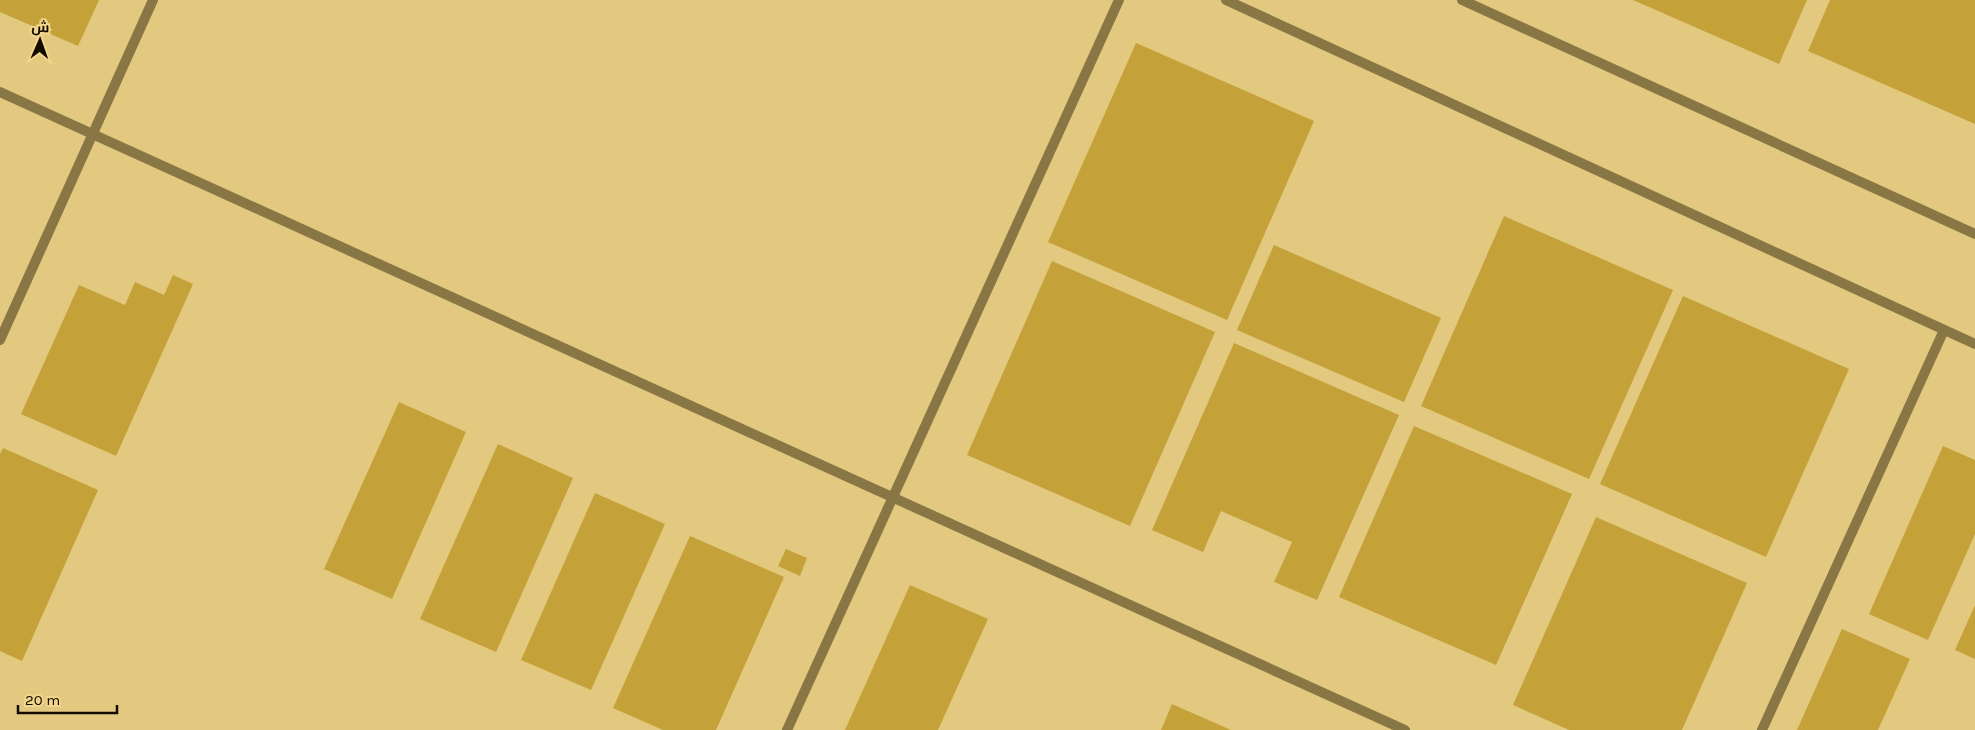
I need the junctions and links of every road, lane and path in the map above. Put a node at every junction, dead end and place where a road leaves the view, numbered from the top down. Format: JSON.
{"nodes":[{"id":1,"x":153,"y":0,"type":"edge"},
{"id":2,"x":1119,"y":0,"type":"edge"},
{"id":3,"x":1226,"y":0,"type":"edge"},
{"id":4,"x":1462,"y":0,"type":"edge"},
{"id":5,"x":0,"y":92,"type":"edge"},
{"id":6,"x":93,"y":134,"type":"junction"},
{"id":7,"x":1975,"y":233,"type":"edge"},
{"id":8,"x":1944,"y":330,"type":"junction"},
{"id":9,"x":0,"y":340,"type":"edge"},
{"id":10,"x":1975,"y":344,"type":"edge"},
{"id":11,"x":893,"y":498,"type":"junction"},
{"id":12,"x":787,"y":730,"type":"edge"},
{"id":13,"x":1405,"y":730,"type":"edge"},
{"id":14,"x":1762,"y":730,"type":"edge"}],
"edges":[{"from":1,"to":6,"type":"street"},
{"from":2,"to":11,"type":"street"},
{"from":3,"to":8,"type":"street"},
{"from":4,"to":7,"type":"street"},
{"from":5,"to":6,"type":"street"},
{"from":6,"to":9,"type":"street"},
{"from":6,"to":11,"type":"street"},
{"from":8,"to":10,"type":"street"},
{"from":8,"to":14,"type":"street"},
{"from":11,"to":12,"type":"street"},
{"from":11,"to":13,"type":"street"}]}
